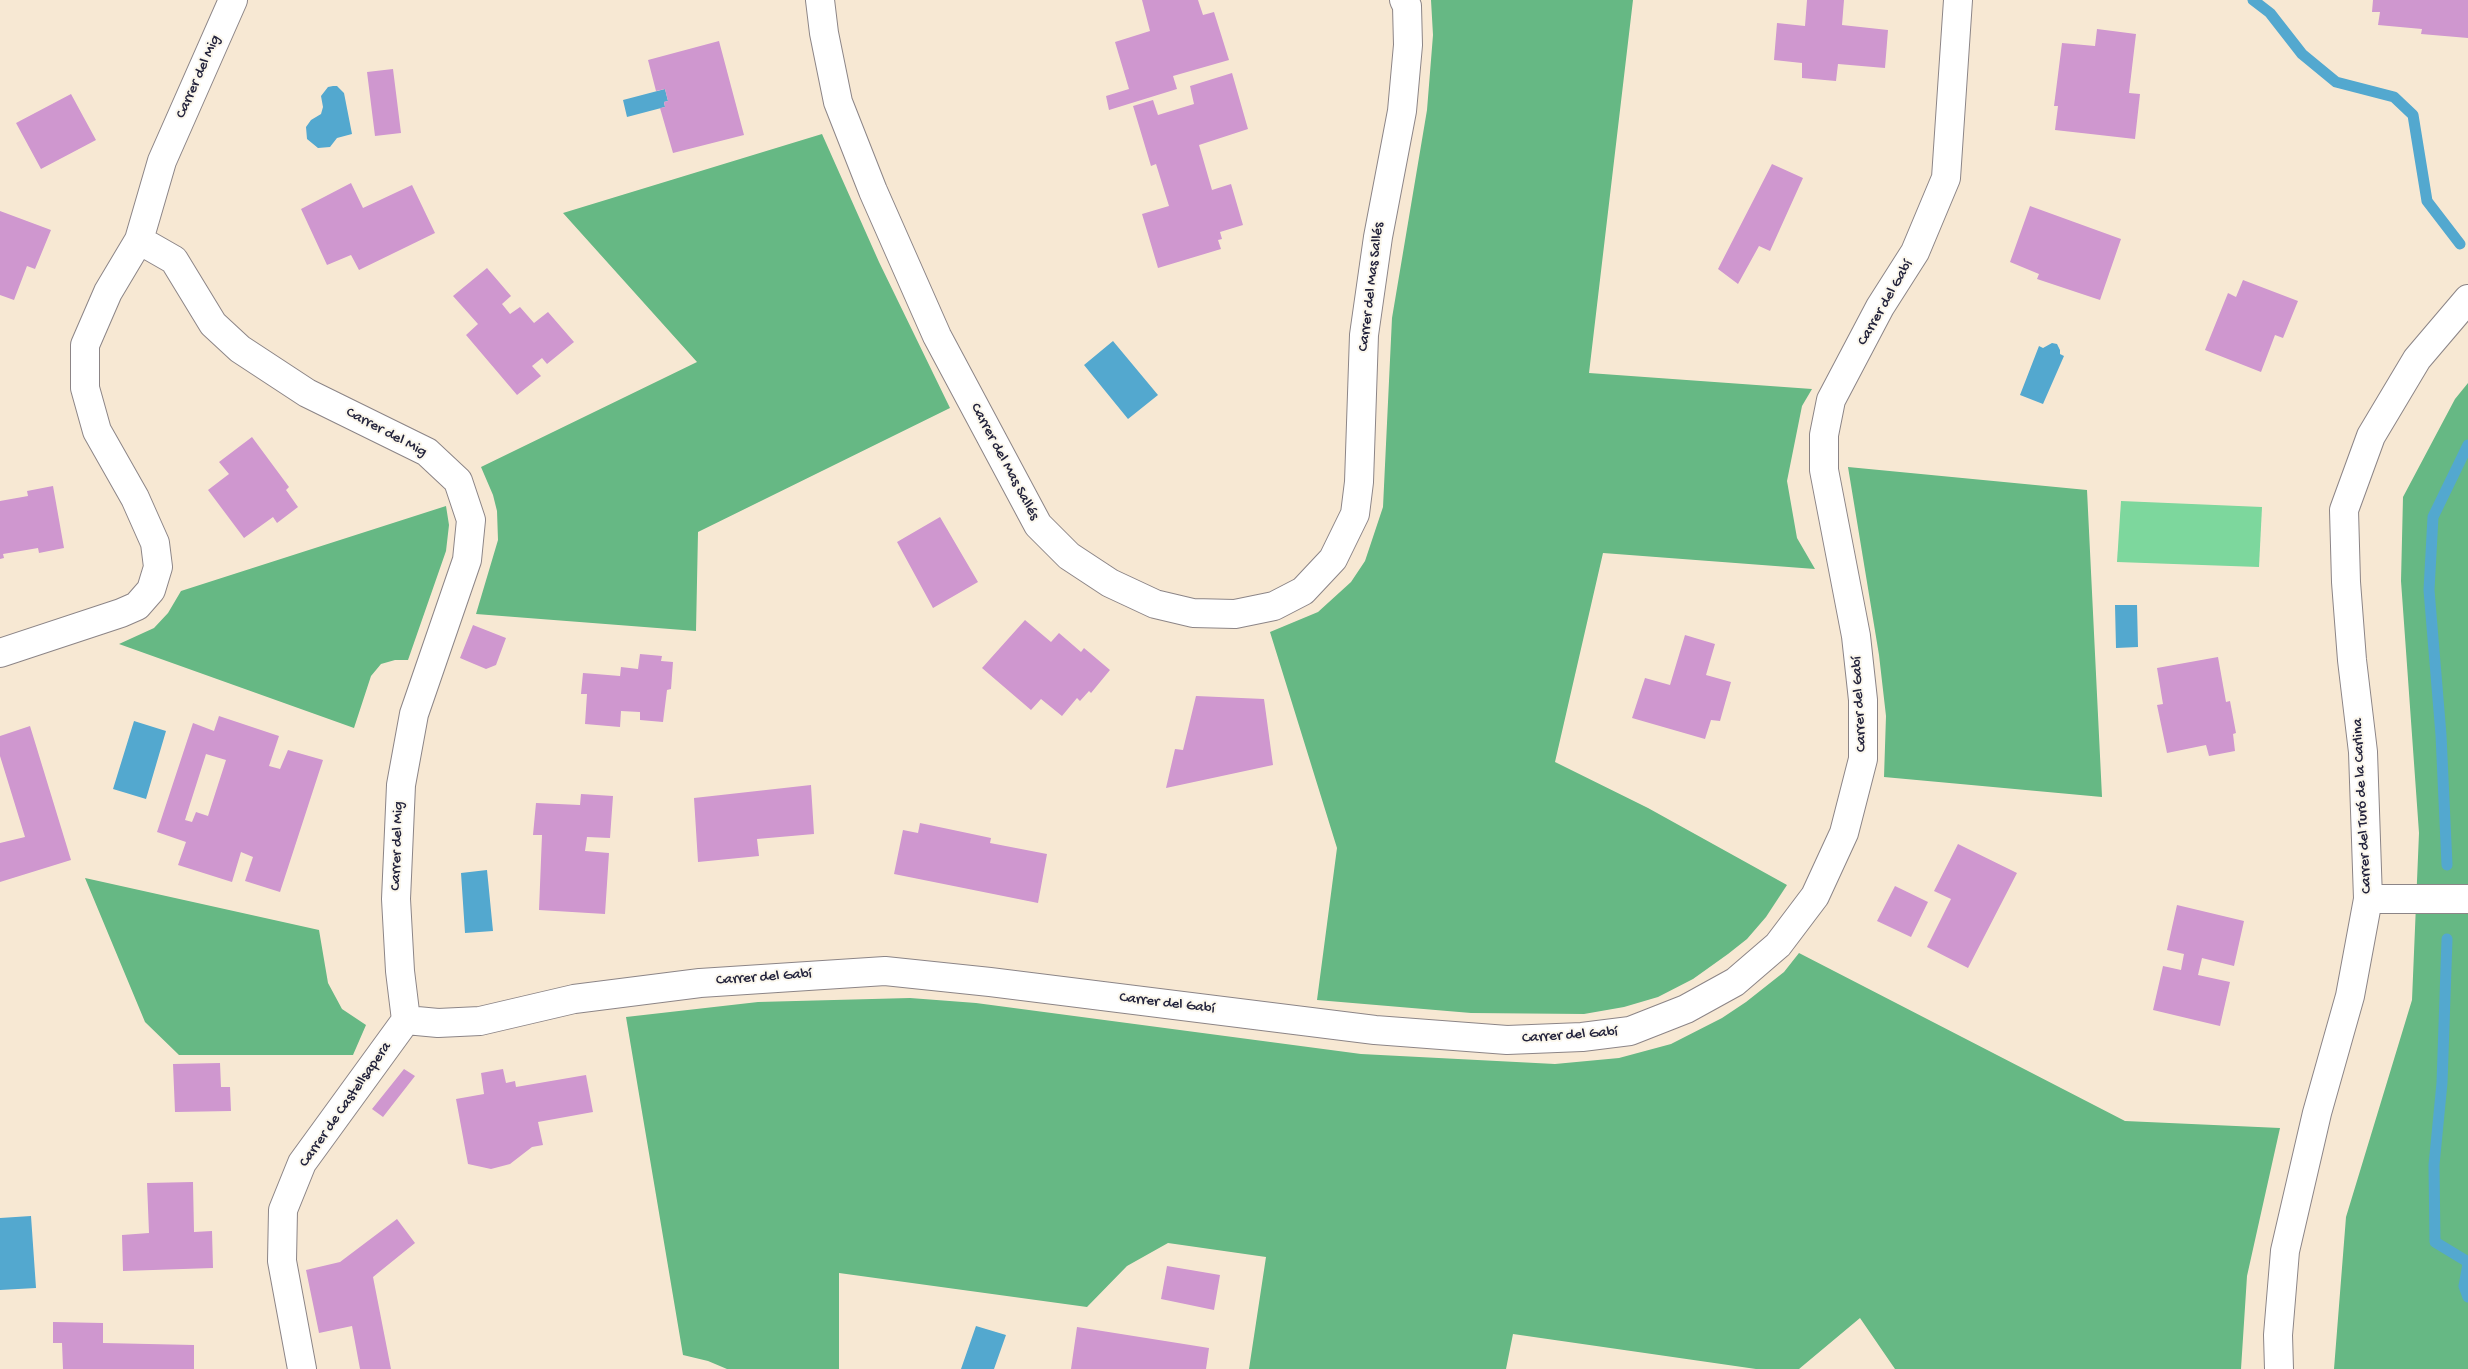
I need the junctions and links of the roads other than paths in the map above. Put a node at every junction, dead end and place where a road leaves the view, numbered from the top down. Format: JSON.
{"nodes":[{"id":1,"x":234,"y":0,"type":"edge"},
{"id":2,"x":820,"y":0,"type":"edge"},
{"id":3,"x":1404,"y":0,"type":"edge"},
{"id":4,"x":1958,"y":0,"type":"edge"},
{"id":5,"x":139,"y":240,"type":"junction"},
{"id":6,"x":2468,"y":299,"type":"edge"},
{"id":7,"x":0,"y":653,"type":"edge"},
{"id":8,"x":2368,"y":899,"type":"junction"},
{"id":9,"x":2468,"y":899,"type":"edge"},
{"id":10,"x":406,"y":1020,"type":"junction"},
{"id":11,"x":302,"y":1369,"type":"edge"},
{"id":12,"x":2279,"y":1369,"type":"edge"}],
"edges":[{"from":1,"to":5,"type":"street","name":"Carrer del Mig"},
{"from":2,"to":3,"type":"street","name":"Carrer del Mas Sallés"},
{"from":4,"to":10,"type":"street","name":"Carrer del Gabí"},
{"from":5,"to":7,"type":"street"},
{"from":5,"to":10,"type":"street","name":"Carrer del Mig"},
{"from":6,"to":8,"type":"street","name":"Carrer del Turó de la Carlina"},
{"from":8,"to":9,"type":"street"},
{"from":8,"to":12,"type":"street","name":"Carrer del Turó de la Carlina"},
{"from":10,"to":11,"type":"street","name":"Carrer de Castellsapera"}]}
